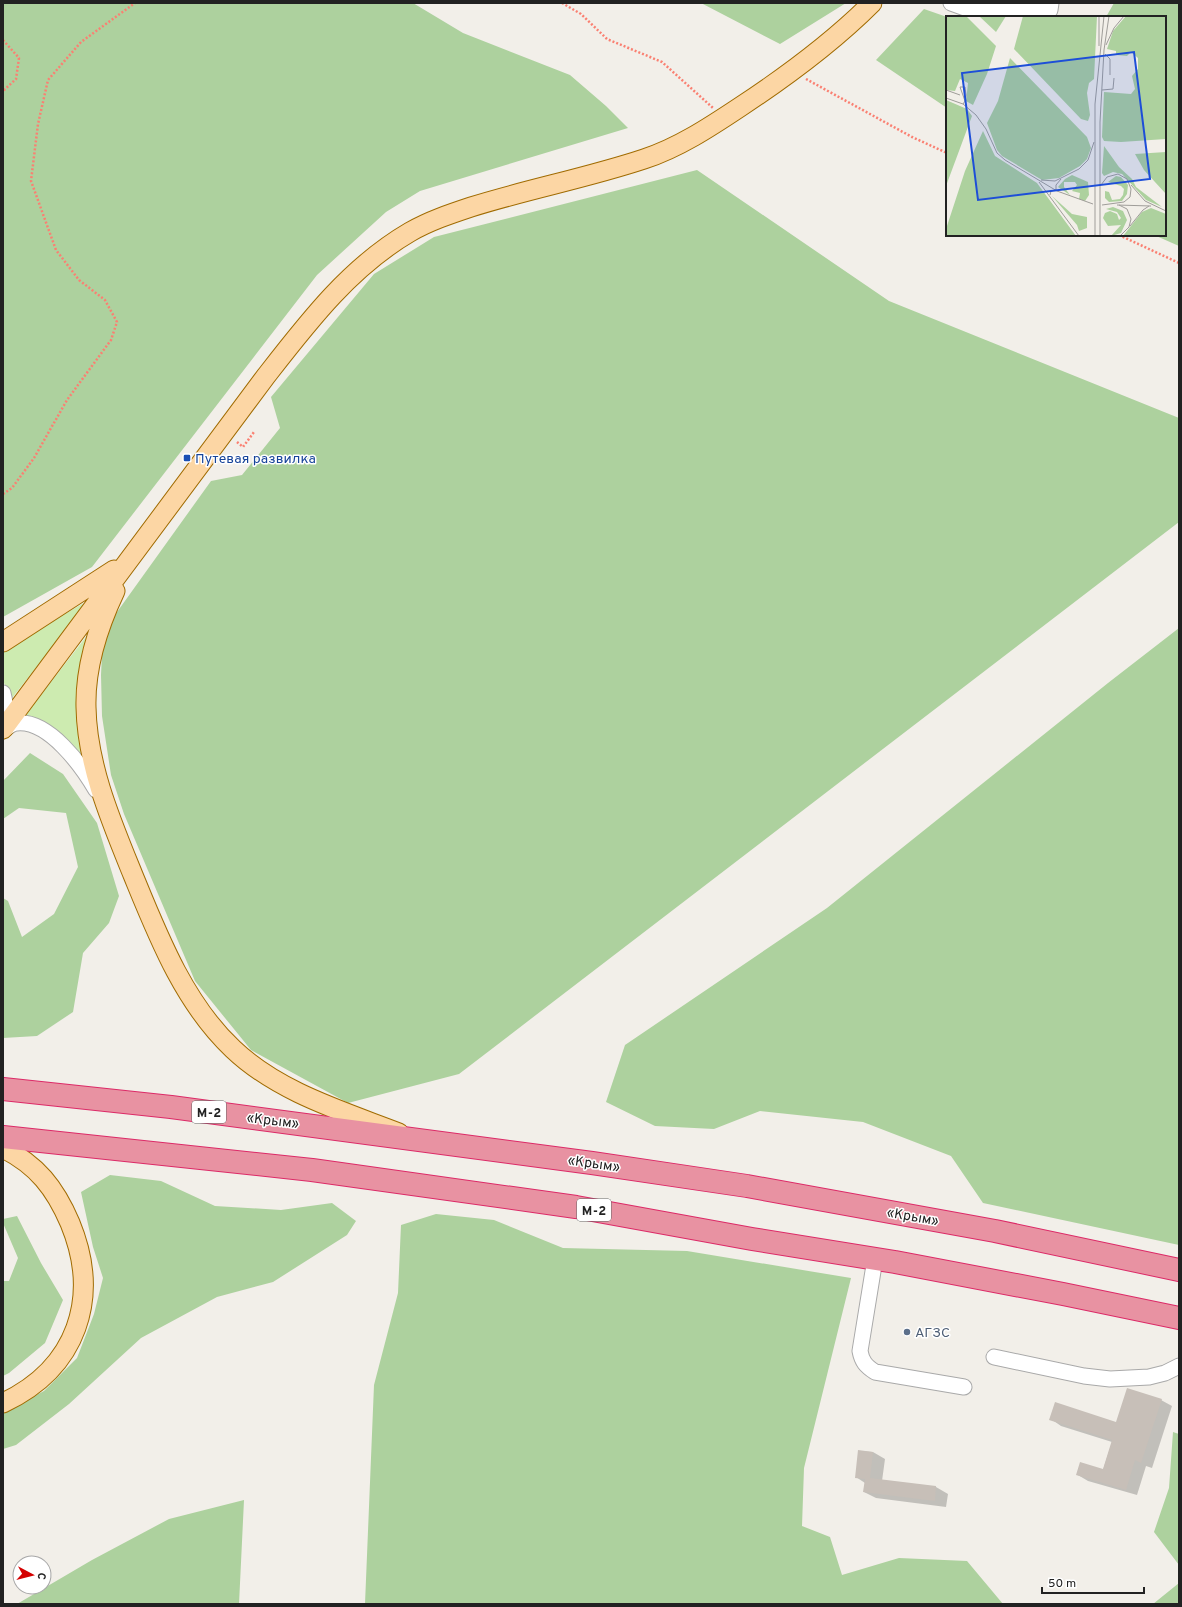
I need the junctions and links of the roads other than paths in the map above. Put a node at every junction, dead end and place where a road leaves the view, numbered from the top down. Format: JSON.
{"nodes":[{"id":1,"x":872,"y":3,"type":"edge"},
{"id":2,"x":951,"y":3,"type":"edge"},
{"id":3,"x":1051,"y":3,"type":"edge"},
{"id":4,"x":129,"y":560,"type":"junction"},
{"id":5,"x":3,"y":642,"type":"edge"},
{"id":6,"x":3,"y":692,"type":"edge"},
{"id":7,"x":3,"y":722,"type":"edge"},
{"id":8,"x":3,"y":729,"type":"edge"},
{"id":9,"x":104,"y":802,"type":"junction"},
{"id":10,"x":3,"y":1089,"type":"edge"},
{"id":11,"x":3,"y":1137,"type":"edge"},
{"id":12,"x":415,"y":1139,"type":"junction"},
{"id":13,"x":3,"y":1148,"type":"edge"},
{"id":14,"x":875,"y":1259,"type":"junction"},
{"id":15,"x":1179,"y":1270,"type":"edge"},
{"id":16,"x":1179,"y":1318,"type":"edge"},
{"id":17,"x":994,"y":1357,"type":"dead end"},
{"id":18,"x":1179,"y":1366,"type":"edge"},
{"id":19,"x":964,"y":1387,"type":"dead end"},
{"id":20,"x":3,"y":1404,"type":"edge"}],
"edges":[{"from":1,"to":4,"type":"main road"},
{"from":2,"to":3,"type":"street"},
{"from":4,"to":5,"type":"main road"},
{"from":4,"to":8,"type":"main road"},
{"from":4,"to":9,"type":"main road"},
{"from":6,"to":7,"type":"street"},
{"from":8,"to":9,"type":"street"},
{"from":9,"to":12,"type":"main road"},
{"from":10,"to":12,"type":"highway","name":"«Крым»","number":"М-2"},
{"from":11,"to":14,"type":"highway","number":"М-2"},
{"from":12,"to":15,"type":"highway","name":"«Крым»","number":"М-2"},
{"from":13,"to":20,"type":"main road"},
{"from":14,"to":16,"type":"highway","number":"М-2"},
{"from":14,"to":19,"type":"street"},
{"from":17,"to":18,"type":"street"}]}
